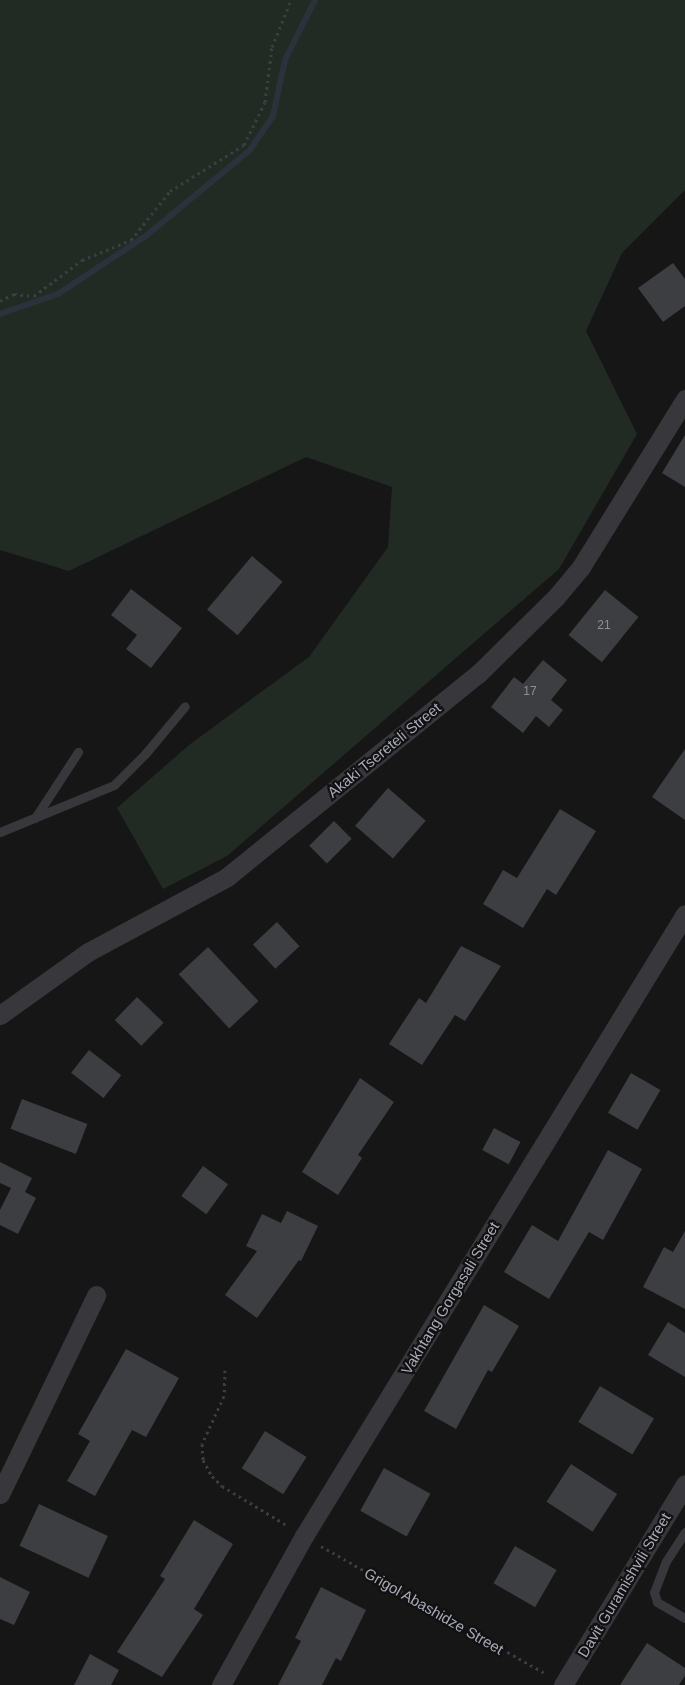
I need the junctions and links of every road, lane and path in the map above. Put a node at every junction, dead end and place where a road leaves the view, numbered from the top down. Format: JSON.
{"nodes":[{"id":1,"x":291,"y":0,"type":"edge"},
{"id":2,"x":0,"y":301,"type":"edge"},
{"id":3,"x":685,"y":398,"type":"edge"},
{"id":4,"x":185,"y":706,"type":"dead end"},
{"id":5,"x":78,"y":752,"type":"dead end"},
{"id":6,"x":35,"y":818,"type":"junction"},
{"id":7,"x":0,"y":832,"type":"edge"},
{"id":8,"x":685,"y":914,"type":"edge"},
{"id":9,"x":0,"y":1016,"type":"edge"},
{"id":10,"x":96,"y":1295,"type":"dead end"},
{"id":11,"x":225,"y":1370,"type":"dead end"},
{"id":12,"x":685,"y":1484,"type":"edge"},
{"id":13,"x":0,"y":1494,"type":"edge"},
{"id":14,"x":685,"y":1532,"type":"edge"},
{"id":15,"x":304,"y":1536,"type":"junction"},
{"id":16,"x":685,"y":1618,"type":"edge"},
{"id":17,"x":221,"y":1685,"type":"edge"},
{"id":18,"x":564,"y":1685,"type":"edge"}],
"edges":[{"from":1,"to":2,"type":"path"},
{"from":3,"to":9,"type":"street","name":"Akaki Tsereteli Street"},
{"from":4,"to":6,"type":"lane"},
{"from":5,"to":6,"type":"lane"},
{"from":6,"to":7,"type":"lane"},
{"from":8,"to":15,"type":"street","name":"Vakhtang Gorgasali Street"},
{"from":10,"to":13,"type":"street"},
{"from":11,"to":15,"type":"path","name":"Grigol Abashidze Street"},
{"from":12,"to":18,"type":"street","name":"Davit Guramishvili Street"},
{"from":14,"to":16,"type":"lane"},
{"from":15,"to":17,"type":"street","name":"Vakhtang Gorgasali Street"},
{"from":15,"to":18,"type":"path","name":"Grigol Abashidze Street"}]}
